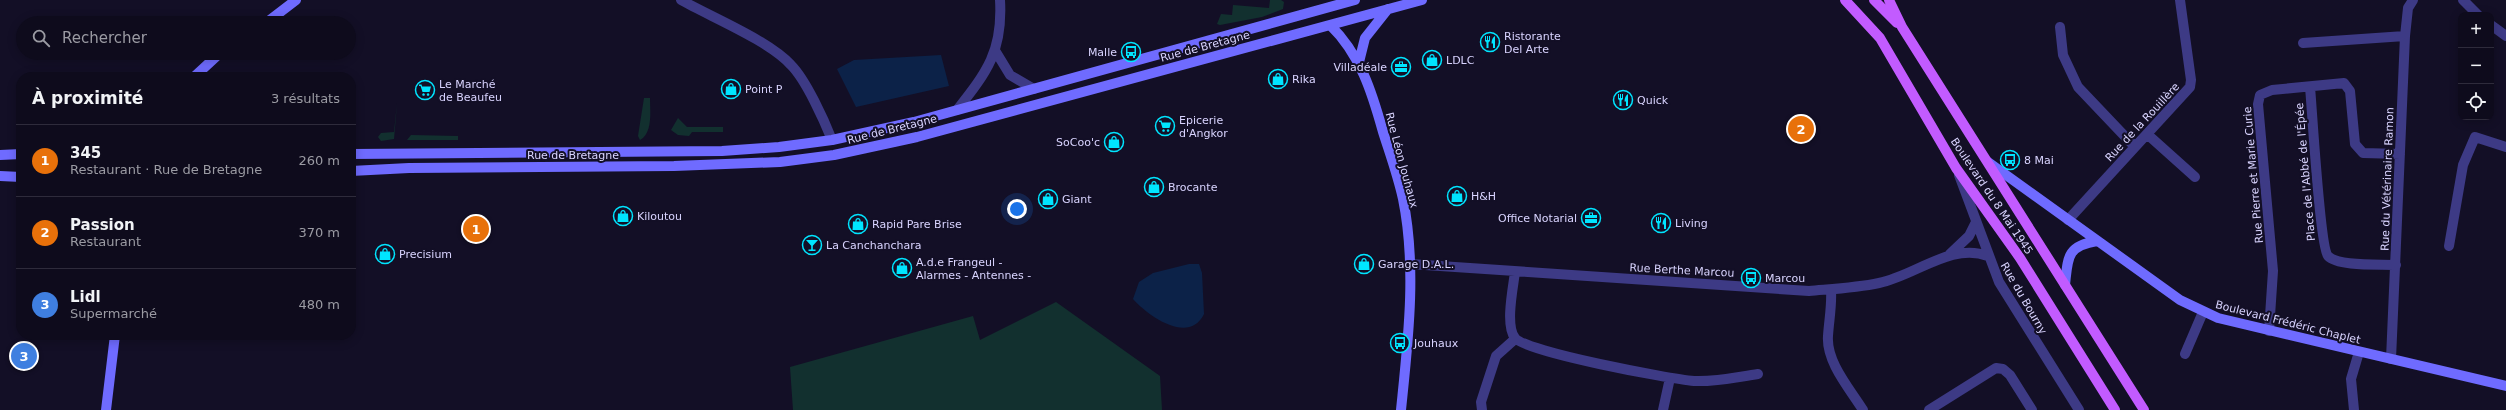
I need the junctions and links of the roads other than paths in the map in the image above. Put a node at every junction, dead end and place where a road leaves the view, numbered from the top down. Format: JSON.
{"nodes":[{"id":1,"x":296,"y":0,"type":"edge"},
{"id":2,"x":680,"y":0,"type":"edge"},
{"id":3,"x":1000,"y":0,"type":"edge"},
{"id":4,"x":1355,"y":0,"type":"edge"},
{"id":5,"x":1422,"y":0,"type":"edge"},
{"id":6,"x":1845,"y":0,"type":"edge"},
{"id":7,"x":1874,"y":0,"type":"edge"},
{"id":8,"x":1889,"y":0,"type":"edge"},
{"id":9,"x":2180,"y":0,"type":"edge"},
{"id":10,"x":2413,"y":0,"type":"edge"},
{"id":11,"x":2463,"y":0,"type":"edge"},
{"id":12,"x":1388,"y":9,"type":"junction"},
{"id":13,"x":2475,"y":12,"type":"edge"},
{"id":14,"x":275,"y":16,"type":"edge"},
{"id":15,"x":1330,"y":25,"type":"junction"},
{"id":16,"x":1902,"y":27,"type":"junction"},
{"id":17,"x":2060,"y":27,"type":"dead end"},
{"id":18,"x":2494,"y":27,"type":"edge"},
{"id":19,"x":2405,"y":36,"type":"junction"},
{"id":20,"x":2506,"y":36,"type":"edge"},
{"id":21,"x":2303,"y":43,"type":"dead end"},
{"id":22,"x":996,"y":52,"type":"junction"},
{"id":23,"x":212,"y":60,"type":"edge"},
{"id":24,"x":1360,"y":62,"type":"junction"},
{"id":25,"x":199,"y":72,"type":"edge"},
{"id":26,"x":2310,"y":86,"type":"junction"},
{"id":27,"x":1034,"y":89,"type":"junction"},
{"id":28,"x":957,"y":110,"type":"junction"},
{"id":29,"x":2147,"y":134,"type":"junction"},
{"id":30,"x":832,"y":140,"type":"junction"},
{"id":31,"x":2135,"y":147,"type":"junction"},
{"id":32,"x":2506,"y":147,"type":"edge"},
{"id":33,"x":16,"y":154,"type":"edge"},
{"id":34,"x":356,"y":154,"type":"edge"},
{"id":35,"x":2400,"y":154,"type":"junction"},
{"id":36,"x":0,"y":155,"type":"edge"},
{"id":37,"x":1988,"y":162,"type":"junction"},
{"id":38,"x":1956,"y":168,"type":"junction"},
{"id":39,"x":356,"y":171,"type":"edge"},
{"id":40,"x":0,"y":176,"type":"edge"},
{"id":41,"x":16,"y":176,"type":"edge"},
{"id":42,"x":2195,"y":177,"type":"dead end"},
{"id":43,"x":2068,"y":220,"type":"junction"},
{"id":44,"x":1976,"y":222,"type":"junction"},
{"id":45,"x":2097,"y":241,"type":"junction"},
{"id":46,"x":2449,"y":246,"type":"dead end"},
{"id":47,"x":1988,"y":256,"type":"junction"},
{"id":48,"x":1947,"y":257,"type":"junction"},
{"id":49,"x":1410,"y":264,"type":"junction"},
{"id":50,"x":2396,"y":265,"type":"junction"},
{"id":51,"x":1515,"y":272,"type":"junction"},
{"id":52,"x":2065,"y":285,"type":"junction"},
{"id":53,"x":1831,"y":290,"type":"junction"},
{"id":54,"x":2203,"y":312,"type":"junction"},
{"id":55,"x":2269,"y":331,"type":"junction"},
{"id":56,"x":1515,"y":339,"type":"junction"},
{"id":57,"x":114,"y":340,"type":"edge"},
{"id":58,"x":2359,"y":352,"type":"junction"},
{"id":59,"x":2185,"y":354,"type":"dead end"},
{"id":60,"x":2391,"y":359,"type":"junction"},
{"id":61,"x":1758,"y":374,"type":"dead end"},
{"id":62,"x":1670,"y":378,"type":"junction"},
{"id":63,"x":2506,"y":386,"type":"edge"},
{"id":64,"x":106,"y":410,"type":"edge"},
{"id":65,"x":1401,"y":410,"type":"edge"},
{"id":66,"x":1482,"y":410,"type":"edge"},
{"id":67,"x":1663,"y":410,"type":"edge"},
{"id":68,"x":1863,"y":410,"type":"edge"},
{"id":69,"x":1929,"y":410,"type":"edge"},
{"id":70,"x":2032,"y":410,"type":"edge"},
{"id":71,"x":2079,"y":410,"type":"edge"},
{"id":72,"x":2115,"y":410,"type":"edge"},
{"id":73,"x":2144,"y":410,"type":"edge"},
{"id":74,"x":2354,"y":410,"type":"edge"}],
"edges":[{"from":1,"to":14,"type":"main road"},
{"from":2,"to":30,"type":"street"},
{"from":3,"to":22,"type":"street"},
{"from":4,"to":27,"type":"main road","name":"Rue de Bretagne"},
{"from":5,"to":12,"type":"main road","name":"Rue de Bretagne"},
{"from":6,"to":38,"type":"main road","name":"Boulevard du 8 Mai 1945"},
{"from":7,"to":16,"type":"main road"},
{"from":8,"to":16,"type":"main road","name":"Boulevard du 8 Mai 1945"},
{"from":9,"to":29,"type":"street","name":"Rue de la Rouillère"},
{"from":10,"to":19,"type":"street","name":"Rue du Vétérinaire Ramon"},
{"from":11,"to":13,"type":"street"},
{"from":12,"to":15,"type":"main road","name":"Rue de Bretagne"},
{"from":12,"to":24,"type":"main road"},
{"from":15,"to":24,"type":"main road","name":"Rue Léon Jouhaux"},
{"from":15,"to":39,"type":"main road","name":"Rue de Bretagne"},
{"from":16,"to":37,"type":"main road","name":"Boulevard du 8 Mai 1945"},
{"from":17,"to":31,"type":"street"},
{"from":18,"to":20,"type":"street"},
{"from":19,"to":21,"type":"street"},
{"from":19,"to":35,"type":"street","name":"Rue du Vétérinaire Ramon"},
{"from":22,"to":27,"type":"street"},
{"from":22,"to":28,"type":"street"},
{"from":23,"to":25,"type":"main road"},
{"from":24,"to":49,"type":"main road","name":"Rue Léon Jouhaux"},
{"from":26,"to":35,"type":"street","name":"Rue Pierre et Marie Curie"},
{"from":26,"to":50,"type":"street","name":"Place de l'Abbé de l'Épée"},
{"from":26,"to":55,"type":"street","name":"Rue Pierre et Marie Curie"},
{"from":27,"to":28,"type":"main road","name":"Rue de Bretagne"},
{"from":28,"to":30,"type":"main road","name":"Rue de Bretagne"},
{"from":29,"to":31,"type":"street","name":"Rue de la Rouillère"},
{"from":29,"to":42,"type":"street"},
{"from":30,"to":34,"type":"main road","name":"Rue de Bretagne"},
{"from":31,"to":43,"type":"street","name":"Rue de la Rouillère"},
{"from":32,"to":46,"type":"street"},
{"from":33,"to":36,"type":"main road"},
{"from":35,"to":50,"type":"street","name":"Rue du Vétérinaire Ramon"},
{"from":37,"to":43,"type":"main road","name":"Boulevard Frédéric Chaplet"},
{"from":37,"to":52,"type":"main road","name":"Boulevard du 8 Mai 1945"},
{"from":38,"to":44,"type":"street","name":"Rue du Bourny"},
{"from":38,"to":72,"type":"main road","name":"Boulevard du 8 Mai 1945"},
{"from":40,"to":41,"type":"main road"},
{"from":43,"to":45,"type":"main road","name":"Boulevard Frédéric Chaplet"},
{"from":44,"to":47,"type":"street","name":"Rue du Bourny"},
{"from":44,"to":48,"type":"street","name":"Rue Berthe Marcou"},
{"from":45,"to":52,"type":"main road"},
{"from":45,"to":54,"type":"main road","name":"Boulevard Frédéric Chaplet"},
{"from":47,"to":48,"type":"street","name":"Rue Berthe Marcou"},
{"from":47,"to":71,"type":"street","name":"Rue du Bourny"},
{"from":48,"to":53,"type":"street","name":"Rue Berthe Marcou"},
{"from":49,"to":51,"type":"street","name":"Rue Berthe Marcou"},
{"from":49,"to":65,"type":"main road","name":"Rue Léon Jouhaux"},
{"from":50,"to":60,"type":"street","name":"Rue du Vétérinaire Ramon"},
{"from":51,"to":53,"type":"street","name":"Rue Berthe Marcou"},
{"from":51,"to":56,"type":"street"},
{"from":52,"to":73,"type":"main road","name":"Boulevard du 8 Mai 1945"},
{"from":53,"to":68,"type":"street"},
{"from":54,"to":55,"type":"main road","name":"Boulevard Frédéric Chaplet"},
{"from":54,"to":59,"type":"street"},
{"from":55,"to":58,"type":"main road","name":"Boulevard Frédéric Chaplet"},
{"from":56,"to":62,"type":"street"},
{"from":56,"to":66,"type":"street"},
{"from":57,"to":64,"type":"main road"},
{"from":58,"to":60,"type":"main road","name":"Boulevard Frédéric Chaplet"},
{"from":58,"to":74,"type":"street"},
{"from":60,"to":63,"type":"main road","name":"Boulevard Frédéric Chaplet"},
{"from":61,"to":62,"type":"street"},
{"from":62,"to":67,"type":"street"},
{"from":69,"to":70,"type":"street"}]}
